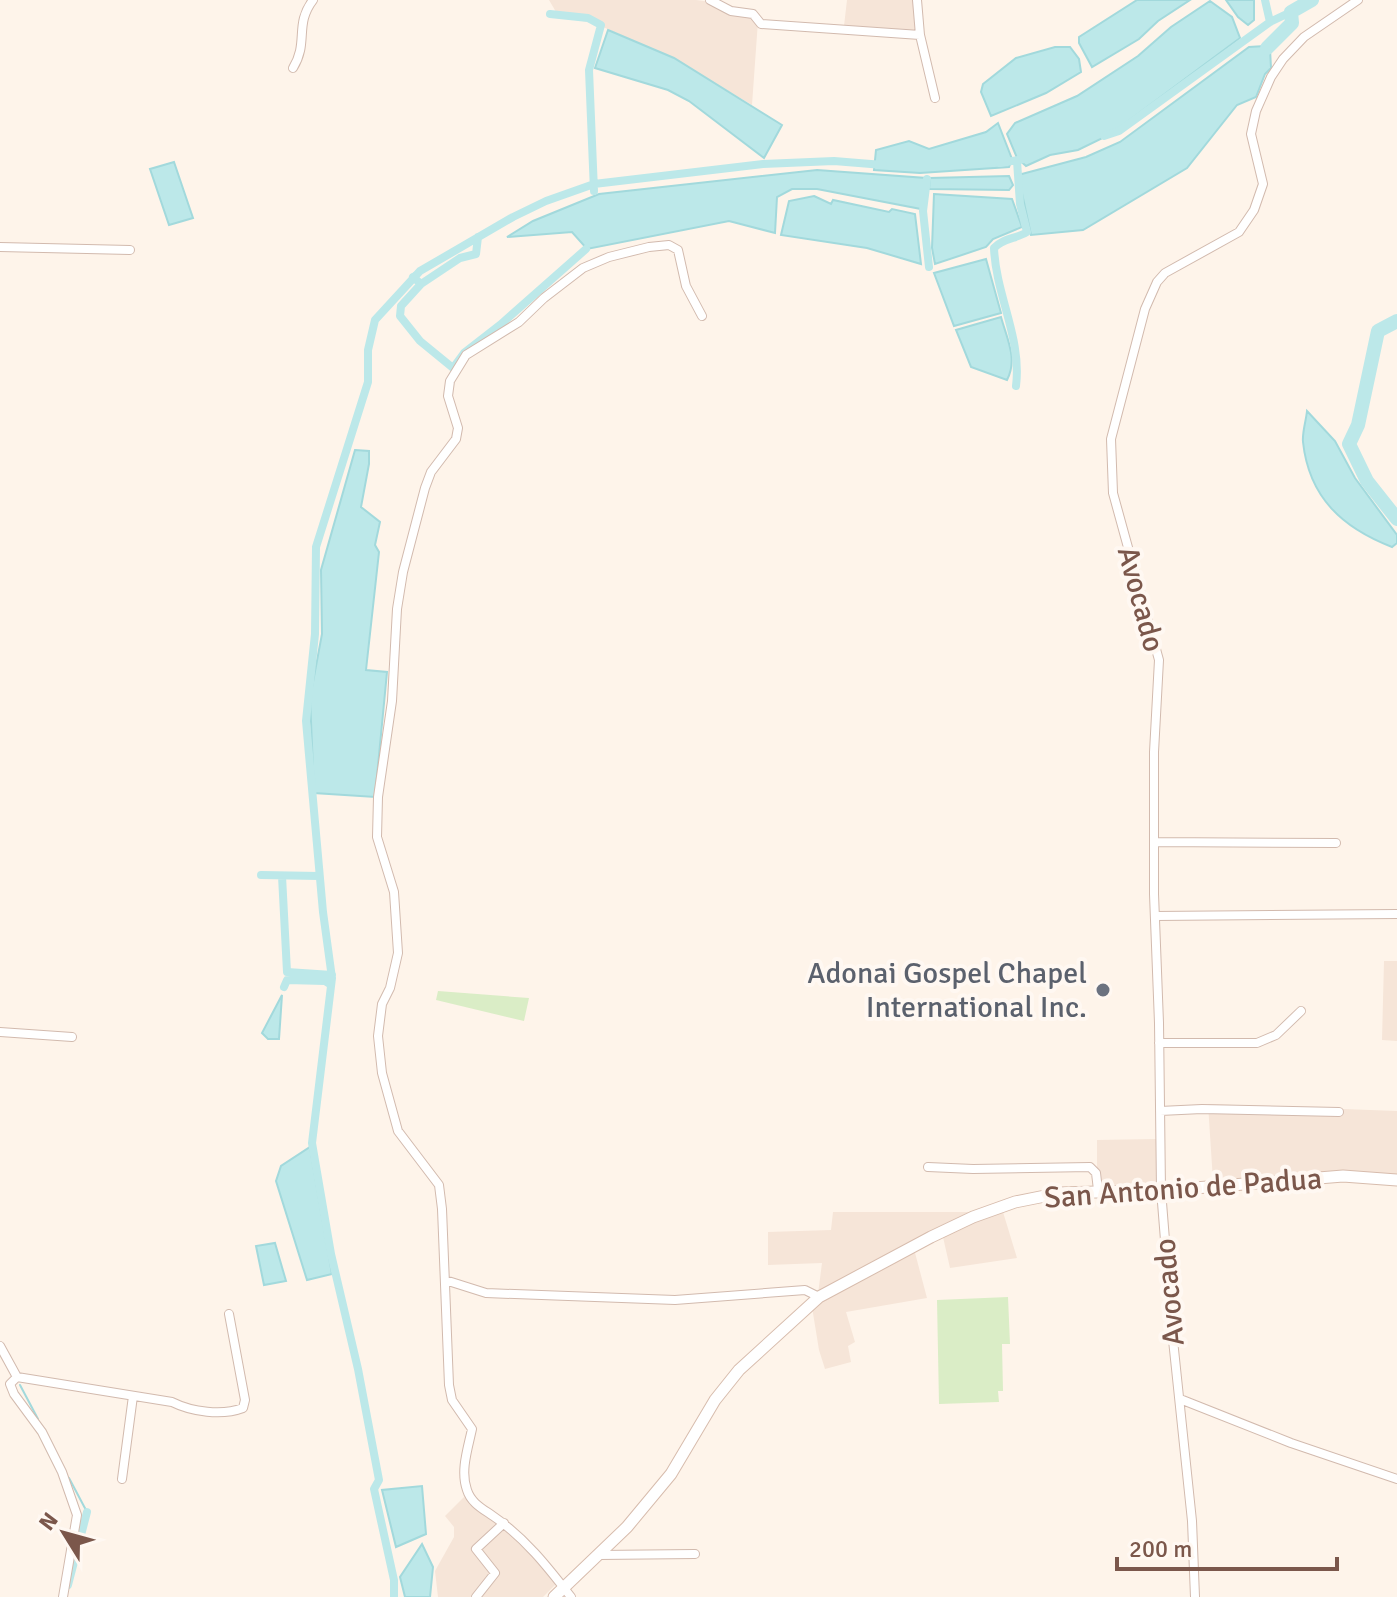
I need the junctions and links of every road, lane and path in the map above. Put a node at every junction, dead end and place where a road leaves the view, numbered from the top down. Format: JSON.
{"nodes":[{"id":1,"x":313,"y":0,"type":"edge"},
{"id":2,"x":710,"y":0,"type":"edge"},
{"id":3,"x":735,"y":0,"type":"edge"},
{"id":4,"x":917,"y":0,"type":"edge"},
{"id":5,"x":1358,"y":0,"type":"edge"},
{"id":6,"x":731,"y":11,"type":"junction"},
{"id":7,"x":920,"y":35,"type":"junction"},
{"id":8,"x":293,"y":68,"type":"dead end"},
{"id":9,"x":935,"y":98,"type":"dead end"},
{"id":10,"x":0,"y":247,"type":"edge"},
{"id":11,"x":130,"y":250,"type":"dead end"},
{"id":12,"x":702,"y":316,"type":"dead end"},
{"id":13,"x":1155,"y":842,"type":"junction"},
{"id":14,"x":1336,"y":843,"type":"dead end"},
{"id":15,"x":1397,"y":914,"type":"edge"},
{"id":16,"x":1155,"y":916,"type":"junction"},
{"id":17,"x":1301,"y":1011,"type":"dead end"},
{"id":18,"x":0,"y":1032,"type":"edge"},
{"id":19,"x":72,"y":1037,"type":"dead end"},
{"id":20,"x":1159,"y":1043,"type":"junction"},
{"id":21,"x":1160,"y":1111,"type":"junction"},
{"id":22,"x":1339,"y":1112,"type":"dead end"},
{"id":23,"x":928,"y":1167,"type":"dead end"},
{"id":24,"x":1397,"y":1180,"type":"edge"},
{"id":25,"x":1098,"y":1190,"type":"junction"},
{"id":26,"x":1161,"y":1190,"type":"junction"},
{"id":27,"x":445,"y":1280,"type":"junction"},
{"id":28,"x":819,"y":1297,"type":"junction"},
{"id":29,"x":229,"y":1314,"type":"dead end"},
{"id":30,"x":0,"y":1346,"type":"edge"},
{"id":31,"x":17,"y":1377,"type":"junction"},
{"id":32,"x":133,"y":1396,"type":"junction"},
{"id":33,"x":1180,"y":1399,"type":"junction"},
{"id":34,"x":122,"y":1479,"type":"dead end"},
{"id":35,"x":1397,"y":1479,"type":"edge"},
{"id":36,"x":504,"y":1523,"type":"junction"},
{"id":37,"x":695,"y":1554,"type":"dead end"},
{"id":38,"x":598,"y":1555,"type":"junction"},
{"id":39,"x":567,"y":1592,"type":"edge"},
{"id":40,"x":63,"y":1597,"type":"edge"},
{"id":41,"x":476,"y":1597,"type":"edge"},
{"id":42,"x":554,"y":1597,"type":"edge"},
{"id":43,"x":1195,"y":1597,"type":"edge"}],
"edges":[{"from":1,"to":8,"type":"street"},
{"from":2,"to":6,"type":"street"},
{"from":3,"to":6,"type":"street"},
{"from":4,"to":7,"type":"street"},
{"from":5,"to":13,"type":"street","name":"Avocado"},
{"from":6,"to":7,"type":"street"},
{"from":7,"to":9,"type":"street"},
{"from":10,"to":11,"type":"street"},
{"from":12,"to":27,"type":"street"},
{"from":13,"to":14,"type":"street"},
{"from":13,"to":16,"type":"street","name":"Avocado"},
{"from":15,"to":16,"type":"street"},
{"from":16,"to":20,"type":"street","name":"Avocado"},
{"from":17,"to":20,"type":"street"},
{"from":18,"to":19,"type":"street"},
{"from":20,"to":21,"type":"street","name":"Avocado"},
{"from":21,"to":22,"type":"street"},
{"from":21,"to":26,"type":"street","name":"Avocado"},
{"from":23,"to":25,"type":"street"},
{"from":24,"to":26,"type":"street","name":"San Antonio de Padua"},
{"from":25,"to":26,"type":"street","name":"San Antonio de Padua"},
{"from":25,"to":28,"type":"street","name":"San Antonio de Padua"},
{"from":26,"to":33,"type":"street","name":"Avocado"},
{"from":27,"to":28,"type":"street"},
{"from":27,"to":36,"type":"street"},
{"from":28,"to":38,"type":"street","name":"San Antonio de Padua"},
{"from":29,"to":32,"type":"street"},
{"from":30,"to":31,"type":"street"},
{"from":31,"to":32,"type":"street"},
{"from":31,"to":40,"type":"street"},
{"from":32,"to":34,"type":"street"},
{"from":33,"to":35,"type":"street"},
{"from":33,"to":43,"type":"street","name":"Avocado"},
{"from":36,"to":39,"type":"street"},
{"from":36,"to":41,"type":"street"},
{"from":37,"to":38,"type":"street"},
{"from":38,"to":39,"type":"street","name":"San Antonio de Padua"},
{"from":39,"to":42,"type":"street","name":"San Antonio de Padua"}]}
